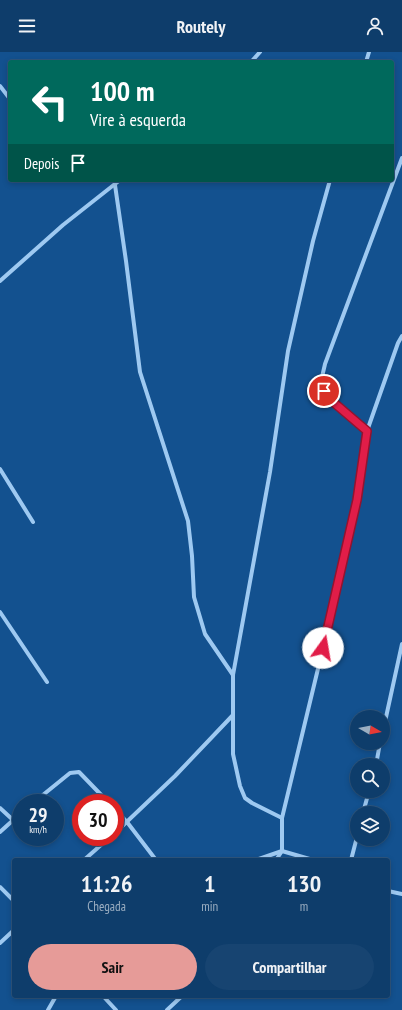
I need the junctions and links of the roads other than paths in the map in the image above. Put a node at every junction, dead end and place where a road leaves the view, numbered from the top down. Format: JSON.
{"nodes":[{"id":1,"x":260,"y":52,"type":"edge"},
{"id":2,"x":253,"y":60,"type":"edge"},
{"id":3,"x":0,"y":86,"type":"edge"},
{"id":4,"x":8,"y":96,"type":"edge"},
{"id":5,"x":402,"y":158,"type":"edge"},
{"id":6,"x":394,"y":179,"type":"edge"},
{"id":7,"x":118,"y":182,"type":"edge"},
{"id":8,"x":329,"y":182,"type":"edge"},
{"id":9,"x":393,"y":182,"type":"edge"},
{"id":10,"x":115,"y":185,"type":"junction"},
{"id":11,"x":0,"y":282,"type":"edge"},
{"id":12,"x":402,"y":336,"type":"edge"},
{"id":13,"x":367,"y":431,"type":"junction"},
{"id":14,"x":0,"y":469,"type":"edge"},
{"id":15,"x":34,"y":522,"type":"dead end"},
{"id":16,"x":0,"y":612,"type":"edge"},
{"id":17,"x":402,"y":644,"type":"edge"},
{"id":18,"x":233,"y":675,"type":"junction"},
{"id":19,"x":47,"y":682,"type":"dead end"},
{"id":20,"x":388,"y":710,"type":"edge"},
{"id":21,"x":233,"y":715,"type":"junction"},
{"id":22,"x":44,"y":794,"type":"edge"},
{"id":23,"x":100,"y":794,"type":"edge"},
{"id":24,"x":0,"y":808,"type":"edge"},
{"id":25,"x":282,"y":818,"type":"junction"},
{"id":26,"x":12,"y":819,"type":"edge"},
{"id":27,"x":124,"y":819,"type":"edge"},
{"id":28,"x":12,"y":821,"type":"edge"},
{"id":29,"x":127,"y":822,"type":"junction"},
{"id":30,"x":124,"y":825,"type":"edge"},
{"id":31,"x":0,"y":832,"type":"edge"},
{"id":32,"x":100,"y":846,"type":"edge"},
{"id":33,"x":355,"y":846,"type":"edge"},
{"id":34,"x":282,"y":851,"type":"junction"},
{"id":35,"x":86,"y":858,"type":"edge"},
{"id":36,"x":154,"y":858,"type":"edge"},
{"id":37,"x":262,"y":858,"type":"edge"},
{"id":38,"x":277,"y":858,"type":"edge"},
{"id":39,"x":306,"y":858,"type":"edge"},
{"id":40,"x":352,"y":858,"type":"edge"},
{"id":41,"x":0,"y":887,"type":"edge"},
{"id":42,"x":390,"y":891,"type":"edge"},
{"id":43,"x":402,"y":894,"type":"edge"},
{"id":44,"x":12,"y":899,"type":"edge"},
{"id":45,"x":12,"y":932,"type":"edge"},
{"id":46,"x":0,"y":943,"type":"edge"},
{"id":47,"x":55,"y":998,"type":"edge"},
{"id":48,"x":104,"y":998,"type":"edge"},
{"id":49,"x":180,"y":998,"type":"edge"},
{"id":50,"x":48,"y":1010,"type":"edge"},
{"id":51,"x":116,"y":1010,"type":"edge"},
{"id":52,"x":167,"y":1010,"type":"edge"}],
"edges":[{"from":1,"to":2,"type":"street"},
{"from":3,"to":4,"type":"street"},
{"from":5,"to":6,"type":"street"},
{"from":7,"to":10,"type":"street"},
{"from":8,"to":18,"type":"street"},
{"from":9,"to":13,"type":"street"},
{"from":10,"to":11,"type":"street"},
{"from":10,"to":18,"type":"street"},
{"from":12,"to":13,"type":"street"},
{"from":13,"to":25,"type":"street"},
{"from":14,"to":15,"type":"street"},
{"from":16,"to":19,"type":"street"},
{"from":17,"to":20,"type":"street"},
{"from":18,"to":21,"type":"street"},
{"from":21,"to":25,"type":"street"},
{"from":21,"to":29,"type":"street"},
{"from":22,"to":23,"type":"street"},
{"from":24,"to":26,"type":"street"},
{"from":25,"to":34,"type":"street"},
{"from":27,"to":29,"type":"street"},
{"from":28,"to":31,"type":"street"},
{"from":29,"to":30,"type":"street"},
{"from":29,"to":36,"type":"street"},
{"from":32,"to":35,"type":"street"},
{"from":33,"to":40,"type":"street"},
{"from":34,"to":37,"type":"street"},
{"from":34,"to":38,"type":"street"},
{"from":34,"to":39,"type":"street"},
{"from":41,"to":44,"type":"street"},
{"from":42,"to":43,"type":"street"},
{"from":45,"to":46,"type":"street"},
{"from":47,"to":50,"type":"street"},
{"from":48,"to":51,"type":"street"},
{"from":49,"to":52,"type":"street"}]}
